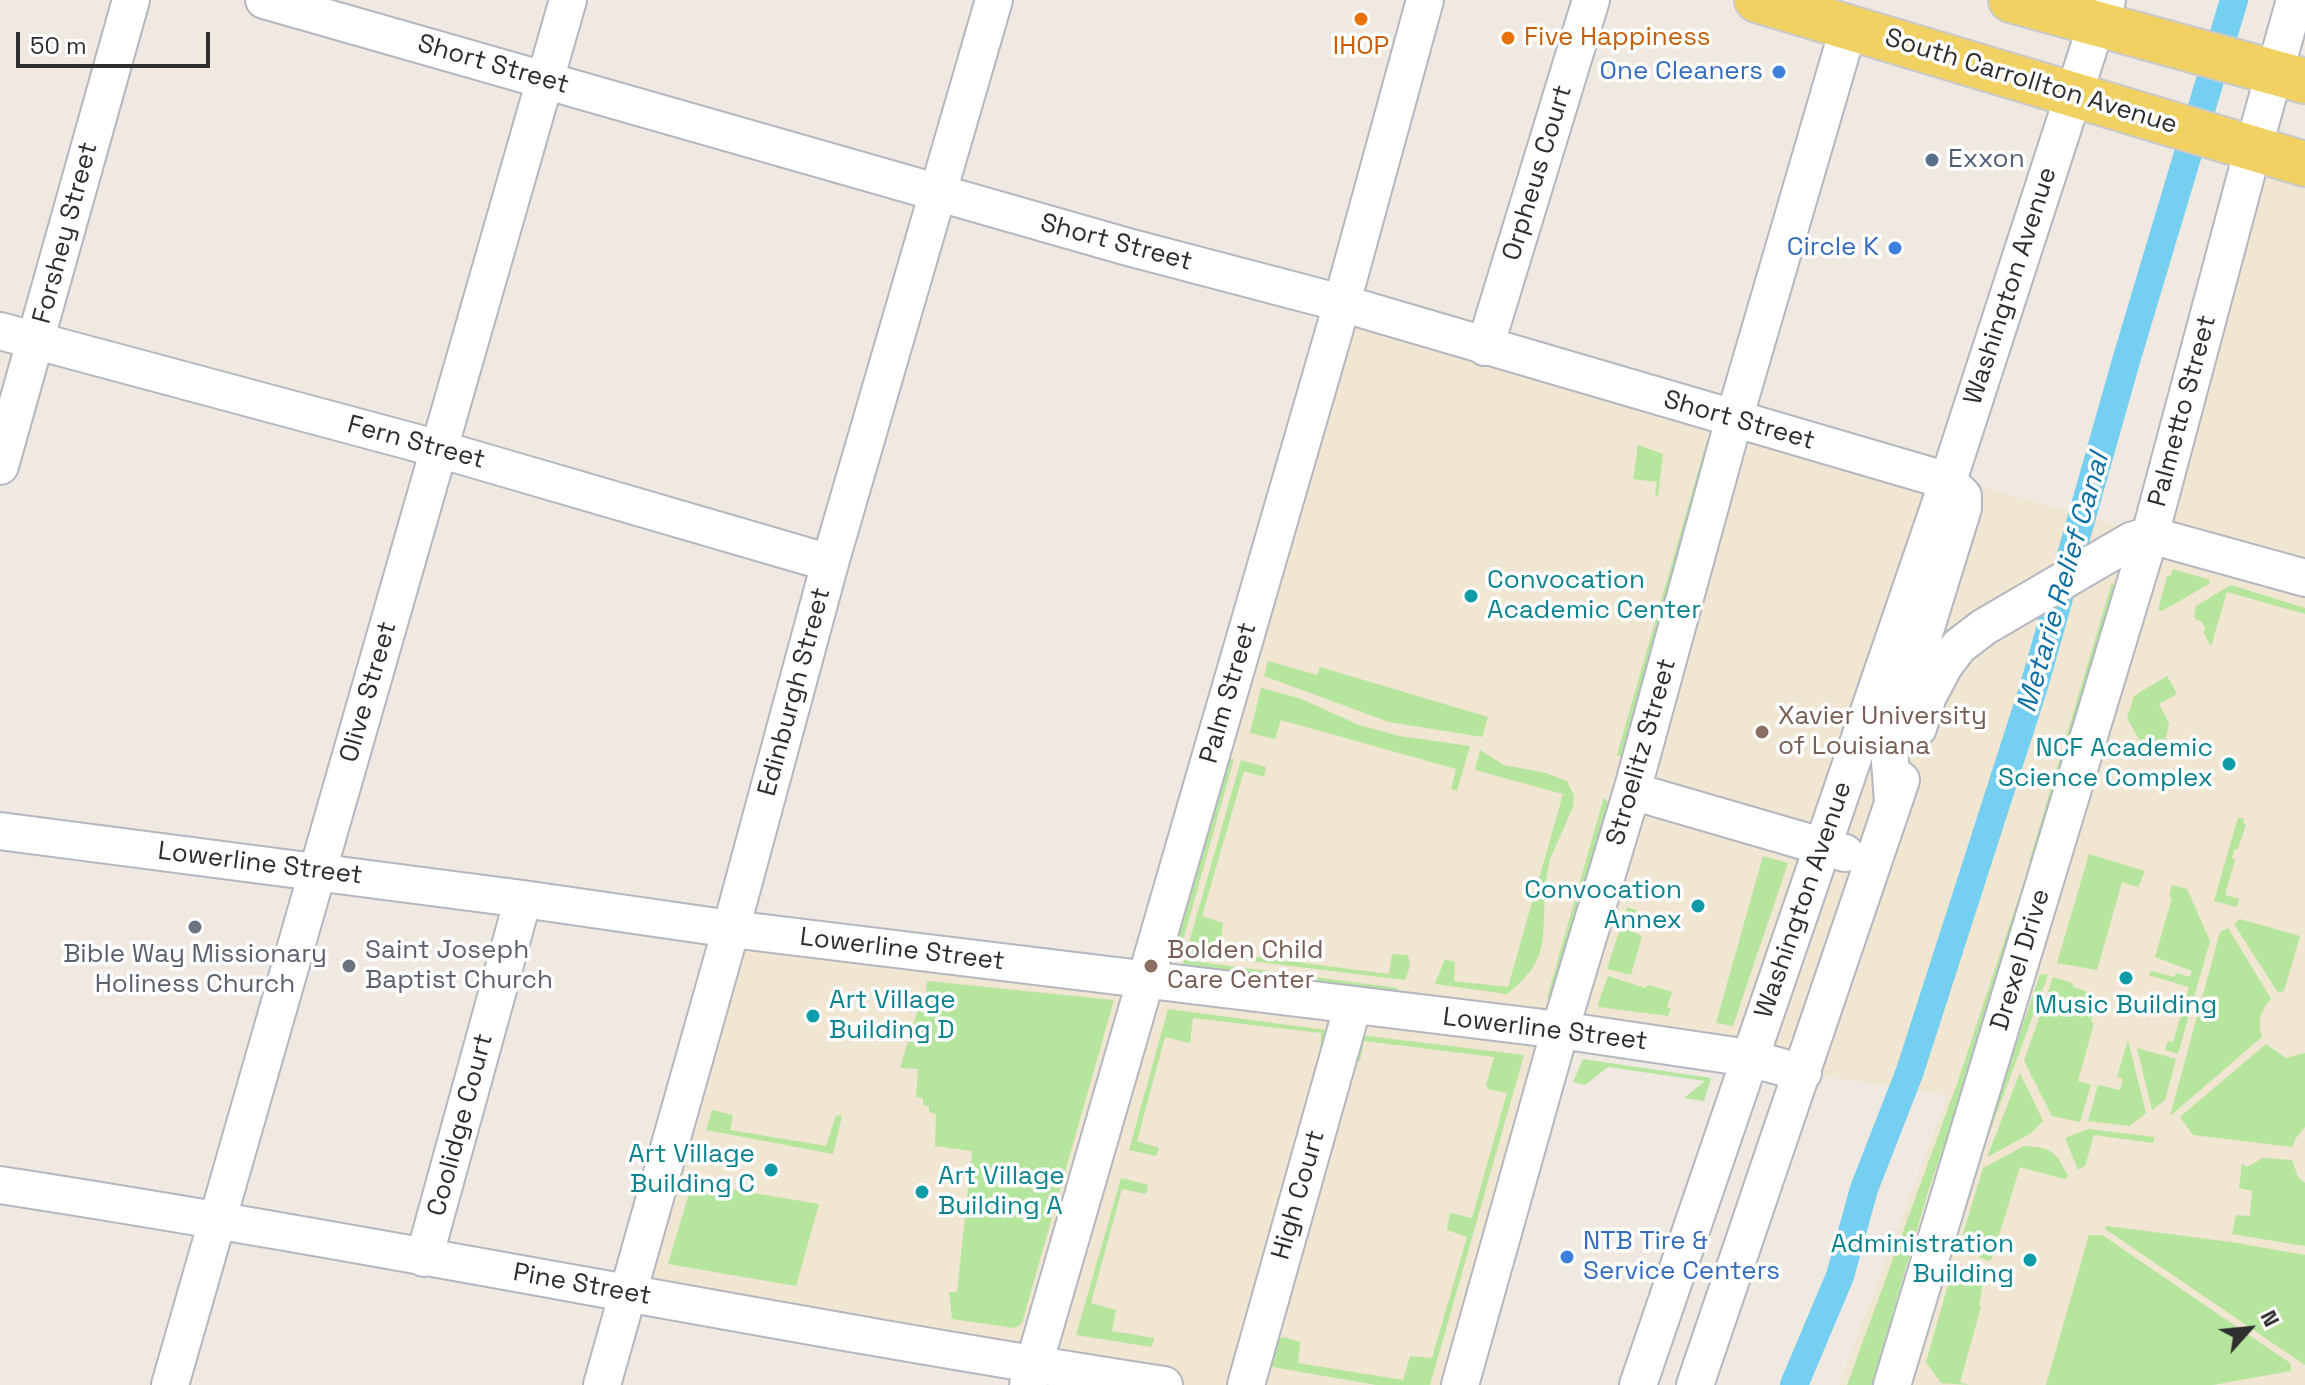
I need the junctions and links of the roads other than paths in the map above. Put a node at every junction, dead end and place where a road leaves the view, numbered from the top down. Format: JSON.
{"nodes":[{"id":1,"x":131,"y":0,"type":"edge"},
{"id":2,"x":264,"y":0,"type":"edge"},
{"id":3,"x":568,"y":0,"type":"edge"},
{"id":4,"x":994,"y":0,"type":"edge"},
{"id":5,"x":1425,"y":0,"type":"edge"},
{"id":6,"x":1591,"y":0,"type":"edge"},
{"id":7,"x":1757,"y":0,"type":"edge"},
{"id":8,"x":2011,"y":0,"type":"edge"},
{"id":9,"x":2295,"y":0,"type":"edge"},
{"id":10,"x":2102,"y":11,"type":"edge"},
{"id":11,"x":1849,"y":26,"type":"junction"},
{"id":12,"x":2275,"y":73,"type":"edge"},
{"id":13,"x":546,"y":80,"type":"junction"},
{"id":14,"x":2094,"y":102,"type":"junction"},
{"id":15,"x":2236,"y":144,"type":"junction"},
{"id":16,"x":2305,"y":164,"type":"edge"},
{"id":17,"x":939,"y":193,"type":"junction"},
{"id":18,"x":1341,"y":303,"type":"junction"},
{"id":19,"x":0,"y":331,"type":"edge"},
{"id":20,"x":37,"y":341,"type":"junction"},
{"id":21,"x":1485,"y":347,"type":"junction"},
{"id":22,"x":1734,"y":419,"type":"junction"},
{"id":23,"x":439,"y":449,"type":"junction"},
{"id":24,"x":0,"y":466,"type":"edge"},
{"id":25,"x":1956,"y":488,"type":"junction"},
{"id":26,"x":2141,"y":538,"type":"junction"},
{"id":27,"x":830,"y":563,"type":"junction"},
{"id":28,"x":2305,"y":578,"type":"edge"},
{"id":29,"x":1632,"y":791,"type":"junction"},
{"id":30,"x":1893,"y":802,"type":"junction"},
{"id":31,"x":0,"y":831,"type":"edge"},
{"id":32,"x":1823,"y":847,"type":"junction"},
{"id":33,"x":1873,"y":862,"type":"junction"},
{"id":34,"x":317,"y":871,"type":"junction"},
{"id":35,"x":523,"y":899,"type":"junction"},
{"id":36,"x":731,"y":929,"type":"junction"},
{"id":37,"x":1147,"y":981,"type":"junction"},
{"id":38,"x":1353,"y":1005,"type":"junction"},
{"id":39,"x":1560,"y":1030,"type":"junction"},
{"id":40,"x":1749,"y":1058,"type":"junction"},
{"id":41,"x":1803,"y":1073,"type":"junction"},
{"id":42,"x":0,"y":1185,"type":"edge"},
{"id":43,"x":218,"y":1219,"type":"junction"},
{"id":44,"x":424,"y":1258,"type":"junction"},
{"id":45,"x":629,"y":1292,"type":"junction"},
{"id":46,"x":1031,"y":1375,"type":"edge"},
{"id":47,"x":170,"y":1385,"type":"edge"},
{"id":48,"x":602,"y":1385,"type":"edge"},
{"id":49,"x":1164,"y":1385,"type":"edge"},
{"id":50,"x":1246,"y":1385,"type":"edge"},
{"id":51,"x":1460,"y":1385,"type":"edge"},
{"id":52,"x":1638,"y":1385,"type":"edge"},
{"id":53,"x":1695,"y":1385,"type":"edge"},
{"id":54,"x":1892,"y":1385,"type":"edge"}],
"edges":[{"from":1,"to":20,"type":"street","name":"Forshey Street"},
{"from":2,"to":13,"type":"street","name":"Short Street"},
{"from":3,"to":13,"type":"street","name":"Olive Street"},
{"from":4,"to":17,"type":"street","name":"Edinburgh Street"},
{"from":5,"to":18,"type":"street","name":"Palm Street"},
{"from":6,"to":21,"type":"street","name":"Orpheus Court"},
{"from":7,"to":11,"type":"main road","name":"South Carrollton Avenue"},
{"from":8,"to":10,"type":"main road"},
{"from":9,"to":12,"type":"street","name":"Palmetto Street"},
{"from":10,"to":12,"type":"main road"},
{"from":10,"to":14,"type":"street"},
{"from":11,"to":14,"type":"main road","name":"South Carrollton Avenue"},
{"from":11,"to":22,"type":"street","name":"Stroelitz Street"},
{"from":12,"to":15,"type":"street","name":"Palmetto Street"},
{"from":13,"to":17,"type":"street","name":"Short Street"},
{"from":13,"to":23,"type":"street","name":"Olive Street"},
{"from":14,"to":15,"type":"main road","name":"South Carrollton Avenue"},
{"from":14,"to":25,"type":"street","name":"Washington Avenue"},
{"from":15,"to":16,"type":"main road","name":"South Carrollton Avenue"},
{"from":15,"to":26,"type":"street","name":"Palmetto Street"},
{"from":17,"to":18,"type":"street","name":"Short Street"},
{"from":17,"to":27,"type":"street","name":"Edinburgh Street"},
{"from":18,"to":21,"type":"street","name":"Short Street"},
{"from":18,"to":37,"type":"street","name":"Palm Street"},
{"from":19,"to":20,"type":"street","name":"Fern Street"},
{"from":20,"to":23,"type":"street","name":"Fern Street"},
{"from":20,"to":24,"type":"street","name":"Forshey Street"},
{"from":21,"to":22,"type":"street","name":"Short Street"},
{"from":22,"to":25,"type":"street","name":"Short Street"},
{"from":22,"to":29,"type":"street","name":"Stroelitz Street"},
{"from":23,"to":27,"type":"street","name":"Fern Street"},
{"from":23,"to":34,"type":"street","name":"Olive Street"},
{"from":25,"to":30,"type":"street","name":"Washington Avenue"},
{"from":25,"to":32,"type":"street","name":"Washington Avenue"},
{"from":26,"to":28,"type":"street"},
{"from":26,"to":30,"type":"street"},
{"from":26,"to":54,"type":"street","name":"Drexel Drive"},
{"from":27,"to":36,"type":"street","name":"Edinburgh Street"},
{"from":29,"to":32,"type":"street"},
{"from":29,"to":39,"type":"street","name":"Stroelitz Street"},
{"from":30,"to":33,"type":"street","name":"Washington Avenue"},
{"from":31,"to":34,"type":"street","name":"Lowerline Street"},
{"from":32,"to":33,"type":"street"},
{"from":32,"to":40,"type":"street","name":"Washington Avenue"},
{"from":33,"to":41,"type":"street","name":"Washington Avenue"},
{"from":34,"to":35,"type":"street","name":"Lowerline Street"},
{"from":34,"to":43,"type":"street","name":"Olive Street"},
{"from":35,"to":36,"type":"street","name":"Lowerline Street"},
{"from":35,"to":44,"type":"street","name":"Coolidge Court"},
{"from":36,"to":37,"type":"street","name":"Lowerline Street"},
{"from":36,"to":45,"type":"street","name":"Edinburgh Street"},
{"from":37,"to":38,"type":"street","name":"Lowerline Street"},
{"from":37,"to":46,"type":"street","name":"Palm Street"},
{"from":38,"to":39,"type":"street","name":"Lowerline Street"},
{"from":38,"to":50,"type":"street","name":"High Court"},
{"from":39,"to":40,"type":"street","name":"Lowerline Street"},
{"from":39,"to":51,"type":"street","name":"Stroelitz Street"},
{"from":40,"to":41,"type":"street","name":"Lowerline Street"},
{"from":40,"to":52,"type":"street","name":"Washington Avenue"},
{"from":41,"to":53,"type":"street","name":"Washington Avenue"},
{"from":42,"to":43,"type":"street","name":"Pine Street"},
{"from":43,"to":44,"type":"street","name":"Pine Street"},
{"from":43,"to":47,"type":"street","name":"Olive Street"},
{"from":44,"to":45,"type":"street","name":"Pine Street"},
{"from":45,"to":46,"type":"street","name":"Pine Street"},
{"from":45,"to":48,"type":"street","name":"Edinburgh Street"},
{"from":46,"to":49,"type":"street","name":"Pine Street"}]}
